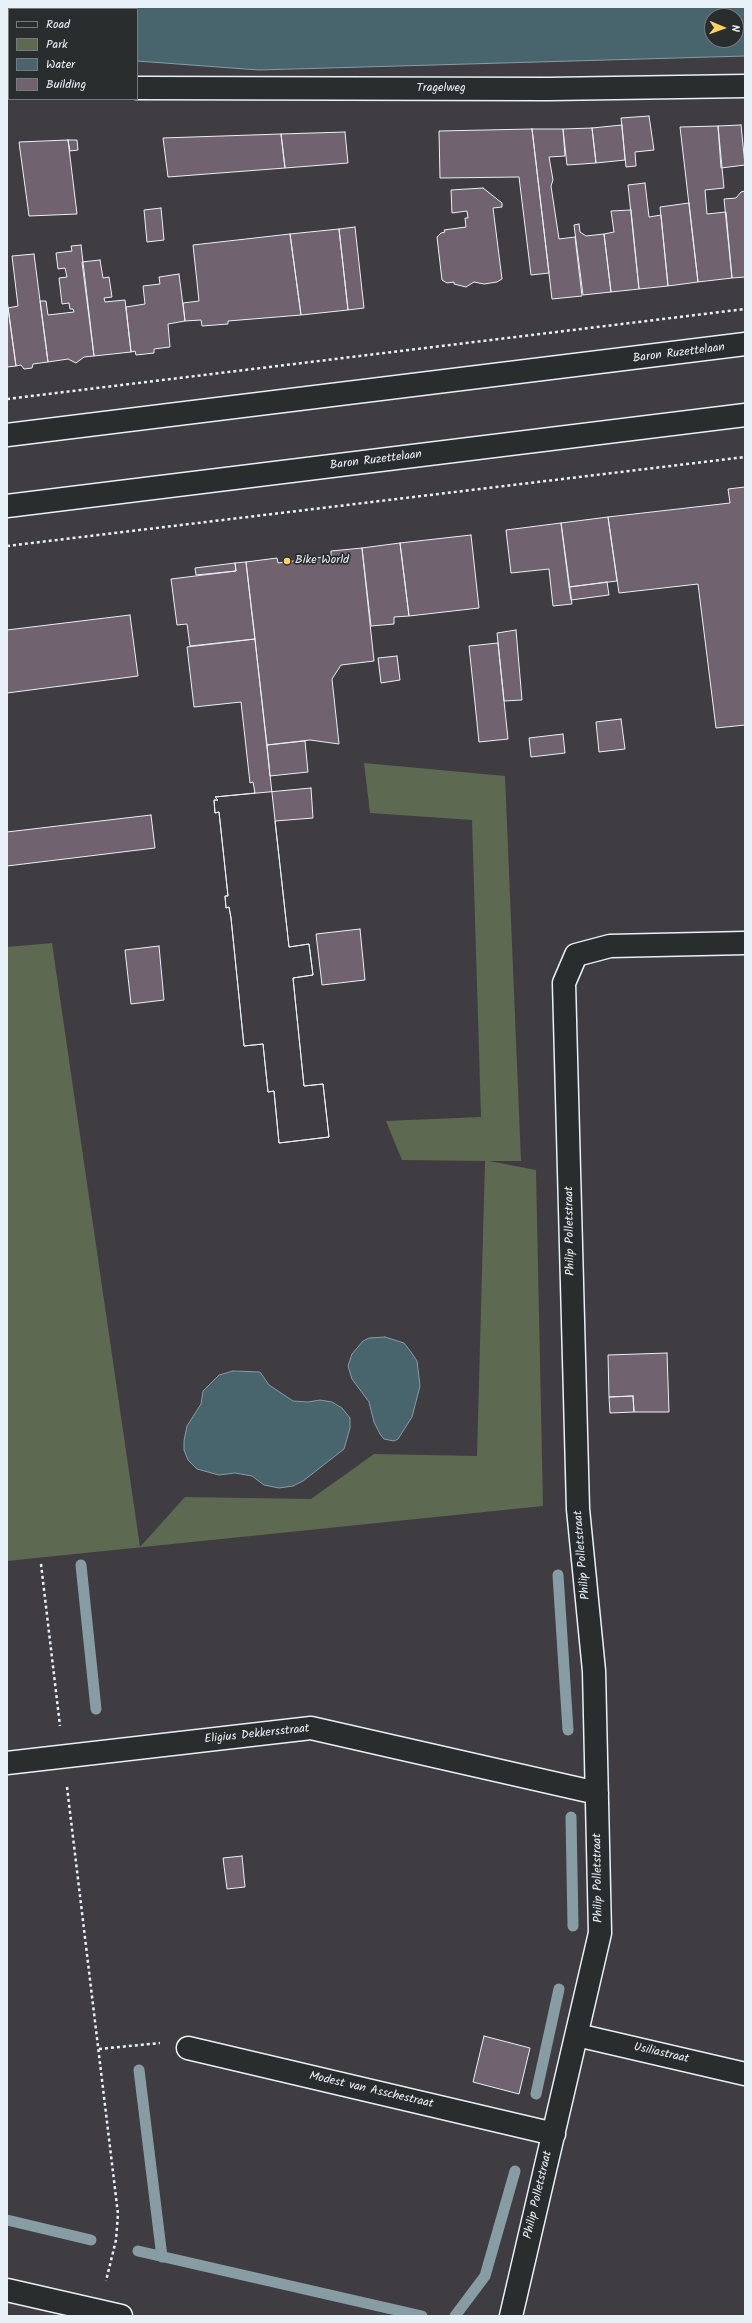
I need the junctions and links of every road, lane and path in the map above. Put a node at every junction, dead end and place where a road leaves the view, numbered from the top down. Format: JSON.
{"nodes":[{"id":1,"x":745,"y":86,"type":"edge"},
{"id":2,"x":138,"y":88,"type":"edge"},
{"id":3,"x":745,"y":309,"type":"edge"},
{"id":4,"x":740,"y":347,"type":"edge"},
{"id":5,"x":7,"y":399,"type":"edge"},
{"id":6,"x":745,"y":415,"type":"edge"},
{"id":7,"x":7,"y":435,"type":"edge"},
{"id":8,"x":745,"y":456,"type":"edge"},
{"id":9,"x":7,"y":506,"type":"edge"},
{"id":10,"x":7,"y":546,"type":"edge"},
{"id":11,"x":745,"y":943,"type":"edge"},
{"id":12,"x":40,"y":1564,"type":"dead end"},
{"id":13,"x":64,"y":1757,"type":"junction"},
{"id":14,"x":7,"y":1763,"type":"edge"},
{"id":15,"x":597,"y":1793,"type":"junction"},
{"id":16,"x":576,"y":2035,"type":"junction"},
{"id":17,"x":188,"y":2048,"type":"joint"},
{"id":18,"x":98,"y":2049,"type":"junction"},
{"id":19,"x":745,"y":2074,"type":"edge"},
{"id":20,"x":554,"y":2134,"type":"junction"},
{"id":21,"x":7,"y":2290,"type":"edge"},
{"id":22,"x":99,"y":2311,"type":"junction"},
{"id":23,"x":121,"y":2316,"type":"edge"},
{"id":24,"x":511,"y":2316,"type":"edge"}],
"edges":[{"from":1,"to":2,"type":"street","name":"Tragelweg"},
{"from":3,"to":5,"type":"path"},
{"from":4,"to":7,"type":"street","name":"Baron Ruzettelaan"},
{"from":6,"to":9,"type":"street","name":"Baron Ruzettelaan"},
{"from":8,"to":10,"type":"path"},
{"from":11,"to":15,"type":"street","name":"Philip Polletstraat"},
{"from":12,"to":13,"type":"path"},
{"from":13,"to":14,"type":"street","name":"Eligius Dekkersstraat"},
{"from":13,"to":15,"type":"street","name":"Eligius Dekkersstraat"},
{"from":13,"to":18,"type":"path"},
{"from":15,"to":16,"type":"street","name":"Philip Polletstraat"},
{"from":16,"to":19,"type":"street","name":"Usiliastraat"},
{"from":16,"to":20,"type":"street","name":"Philip Polletstraat"},
{"from":17,"to":18,"type":"path"},
{"from":17,"to":20,"type":"street","name":"Modest van Asschestraat"},
{"from":18,"to":22,"type":"path"},
{"from":20,"to":24,"type":"street","name":"Philip Polletstraat"},
{"from":21,"to":22,"type":"street"},
{"from":22,"to":23,"type":"street"}]}
